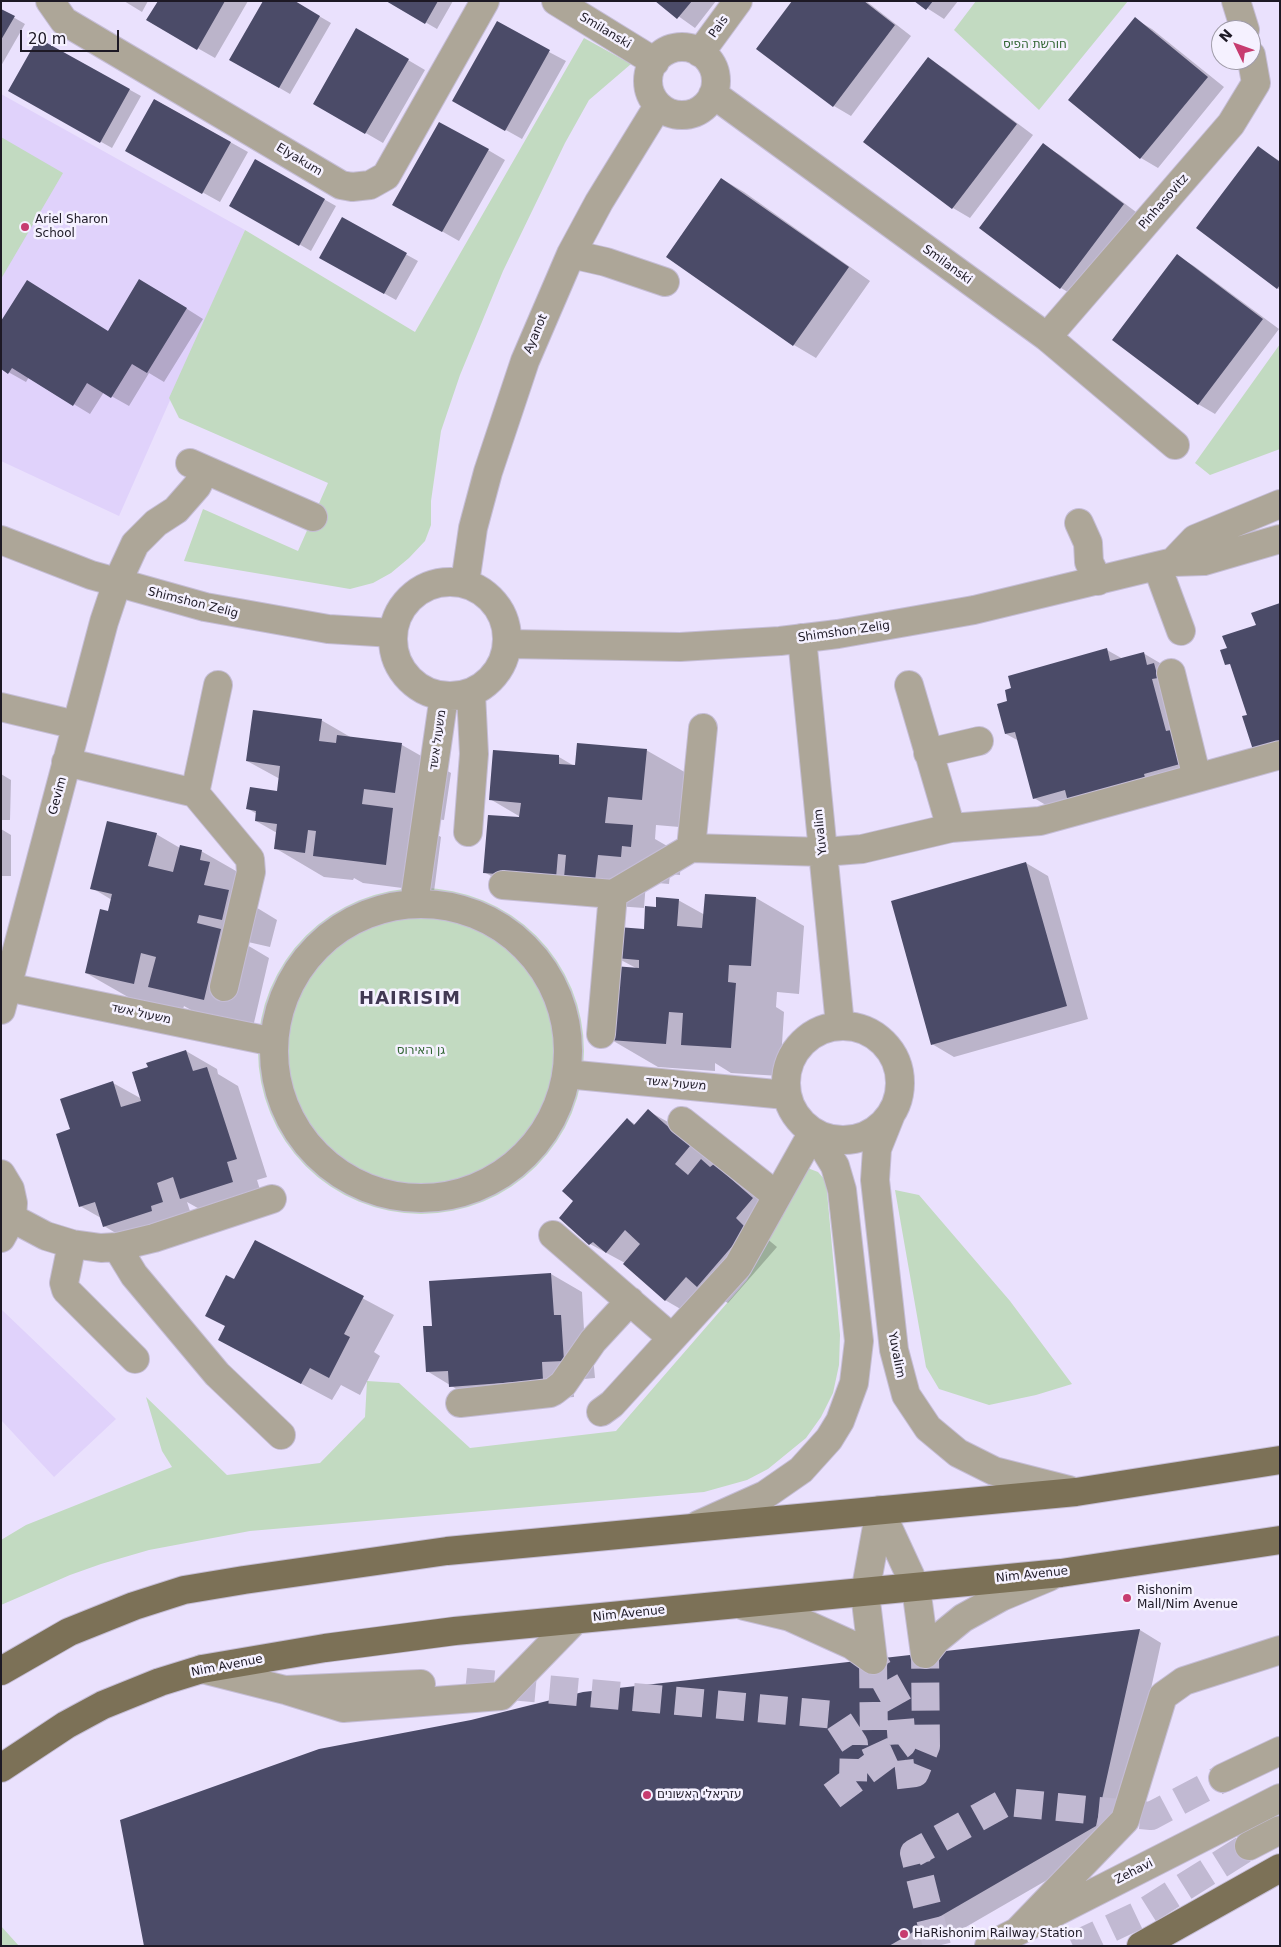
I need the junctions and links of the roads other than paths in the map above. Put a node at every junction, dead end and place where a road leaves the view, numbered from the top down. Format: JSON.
{"nodes":[{"id":1,"x":50,"y":1,"type":"edge"},
{"id":2,"x":485,"y":1,"type":"edge"},
{"id":3,"x":556,"y":1,"type":"edge"},
{"id":4,"x":738,"y":1,"type":"edge"},
{"id":5,"x":1236,"y":1,"type":"edge"},
{"id":6,"x":1242,"y":20,"type":"edge"},
{"id":7,"x":700,"y":53,"type":"junction"},
{"id":8,"x":655,"y":62,"type":"junction"},
{"id":9,"x":1254,"y":70,"type":"edge"},
{"id":10,"x":713,"y":94,"type":"junction"},
{"id":11,"x":658,"y":106,"type":"junction"},
{"id":12,"x":572,"y":254,"type":"junction"},
{"id":13,"x":665,"y":282,"type":"dead end"},
{"id":14,"x":1046,"y":337,"type":"junction"},
{"id":15,"x":1174,"y":445,"type":"dead end"},
{"id":16,"x":1280,"y":504,"type":"edge"},
{"id":17,"x":313,"y":517,"type":"dead end"},
{"id":18,"x":1080,"y":523,"type":"dead end"},
{"id":19,"x":1280,"y":539,"type":"edge"},
{"id":20,"x":1,"y":540,"type":"edge"},
{"id":21,"x":1165,"y":564,"type":"junction"},
{"id":22,"x":1098,"y":581,"type":"junction"},
{"id":23,"x":117,"y":583,"type":"junction"},
{"id":24,"x":465,"y":583,"type":"junction"},
{"id":25,"x":1181,"y":631,"type":"dead end"},
{"id":26,"x":393,"y":633,"type":"junction"},
{"id":27,"x":802,"y":638,"type":"junction"},
{"id":28,"x":508,"y":644,"type":"junction"},
{"id":29,"x":1172,"y":673,"type":"dead end"},
{"id":30,"x":218,"y":685,"type":"dead end"},
{"id":31,"x":908,"y":685,"type":"dead end"},
{"id":32,"x":458,"y":694,"type":"junction"},
{"id":33,"x":1,"y":707,"type":"edge"},
{"id":34,"x":76,"y":725,"type":"junction"},
{"id":35,"x":703,"y":728,"type":"dead end"},
{"id":36,"x":979,"y":741,"type":"dead end"},
{"id":37,"x":928,"y":753,"type":"junction"},
{"id":38,"x":1280,"y":755,"type":"edge"},
{"id":39,"x":66,"y":762,"type":"junction"},
{"id":40,"x":1197,"y":778,"type":"junction"},
{"id":41,"x":195,"y":793,"type":"junction"},
{"id":42,"x":951,"y":828,"type":"junction"},
{"id":43,"x":468,"y":832,"type":"dead end"},
{"id":44,"x":691,"y":848,"type":"junction"},
{"id":45,"x":823,"y":852,"type":"junction"},
{"id":46,"x":503,"y":885,"type":"dead end"},
{"id":47,"x":613,"y":894,"type":"junction"},
{"id":48,"x":414,"y":904,"type":"junction"},
{"id":49,"x":12,"y":929,"type":"edge"},
{"id":50,"x":8,"y":958,"type":"edge"},
{"id":51,"x":224,"y":987,"type":"dead end"},
{"id":52,"x":4,"y":998,"type":"edge"},
{"id":53,"x":840,"y":1025,"type":"junction"},
{"id":54,"x":601,"y":1034,"type":"dead end"},
{"id":55,"x":274,"y":1042,"type":"junction"},
{"id":56,"x":566,"y":1074,"type":"junction"},
{"id":57,"x":786,"y":1095,"type":"junction"},
{"id":58,"x":891,"y":1114,"type":"junction"},
{"id":59,"x":682,"y":1121,"type":"dead end"},
{"id":60,"x":814,"y":1133,"type":"junction"},
{"id":61,"x":1,"y":1174,"type":"edge"},
{"id":62,"x":777,"y":1196,"type":"junction"},
{"id":63,"x":272,"y":1199,"type":"dead end"},
{"id":64,"x":6,"y":1228,"type":"edge"},
{"id":65,"x":553,"y":1235,"type":"dead end"},
{"id":66,"x":72,"y":1244,"type":"junction"},
{"id":67,"x":117,"y":1247,"type":"junction"},
{"id":68,"x":630,"y":1302,"type":"junction"},
{"id":69,"x":672,"y":1338,"type":"junction"},
{"id":70,"x":135,"y":1359,"type":"dead end"},
{"id":71,"x":460,"y":1403,"type":"dead end"},
{"id":72,"x":601,"y":1412,"type":"dead end"},
{"id":73,"x":281,"y":1436,"type":"dead end"},
{"id":74,"x":1280,"y":1460,"type":"edge"},
{"id":75,"x":1076,"y":1492,"type":"junction"},
{"id":76,"x":880,"y":1510,"type":"junction"},
{"id":77,"x":692,"y":1528,"type":"junction"},
{"id":78,"x":1280,"y":1540,"type":"edge"},
{"id":79,"x":1061,"y":1573,"type":"junction"},
{"id":80,"x":916,"y":1588,"type":"junction"},
{"id":81,"x":865,"y":1592,"type":"junction"},
{"id":82,"x":728,"y":1604,"type":"junction"},
{"id":83,"x":575,"y":1620,"type":"junction"},
{"id":84,"x":1280,"y":1650,"type":"edge"},
{"id":85,"x":202,"y":1669,"type":"junction"},
{"id":86,"x":1,"y":1671,"type":"edge"},
{"id":87,"x":466,"y":1682,"type":"tunnel mouth"},
{"id":88,"x":285,"y":1690,"type":"junction"},
{"id":89,"x":1280,"y":1751,"type":"edge"},
{"id":90,"x":1,"y":1768,"type":"edge"},
{"id":91,"x":1223,"y":1778,"type":"tunnel mouth"},
{"id":92,"x":1280,"y":1798,"type":"edge"},
{"id":93,"x":1280,"y":1830,"type":"edge"},
{"id":94,"x":1249,"y":1846,"type":"tunnel mouth"},
{"id":95,"x":1280,"y":1868,"type":"edge"},
{"id":96,"x":1019,"y":1938,"type":"edge"},
{"id":97,"x":988,"y":1946,"type":"edge"},
{"id":98,"x":1141,"y":1946,"type":"edge"}],
"edges":[{"from":1,"to":2,"type":"street","name":"Elyakum"},
{"from":3,"to":8,"type":"street","name":"Smilanski"},
{"from":4,"to":7,"type":"street","name":"Pais"},
{"from":5,"to":6,"type":"street"},
{"from":7,"to":8,"type":"street"},
{"from":7,"to":10,"type":"street"},
{"from":8,"to":11,"type":"street"},
{"from":9,"to":14,"type":"street","name":"Pinhasovitz"},
{"from":10,"to":11,"type":"street"},
{"from":10,"to":14,"type":"street","name":"Smilanski"},
{"from":11,"to":12,"type":"street","name":"Ayanot"},
{"from":12,"to":13,"type":"street"},
{"from":12,"to":24,"type":"street","name":"Ayanot"},
{"from":14,"to":15,"type":"street","name":"Smilanski"},
{"from":16,"to":21,"type":"street"},
{"from":17,"to":23,"type":"street","name":"Gevim"},
{"from":18,"to":22,"type":"street"},
{"from":19,"to":21,"type":"street","name":"Shimshon Zelig"},
{"from":20,"to":23,"type":"street","name":"Shimshon Zelig"},
{"from":21,"to":22,"type":"street","name":"Shimshon Zelig"},
{"from":21,"to":25,"type":"street"},
{"from":22,"to":27,"type":"street","name":"Shimshon Zelig"},
{"from":23,"to":26,"type":"street","name":"Shimshon Zelig"},
{"from":23,"to":34,"type":"street","name":"Gevim"},
{"from":24,"to":26,"type":"street"},
{"from":24,"to":28,"type":"street"},
{"from":26,"to":32,"type":"street"},
{"from":27,"to":28,"type":"street","name":"Shimshon Zelig"},
{"from":27,"to":45,"type":"street","name":"Yuvalim"},
{"from":28,"to":32,"type":"street"},
{"from":29,"to":40,"type":"street"},
{"from":30,"to":41,"type":"street"},
{"from":31,"to":37,"type":"street"},
{"from":32,"to":43,"type":"street"},
{"from":32,"to":48,"type":"street","name":"משעול אשד"},
{"from":33,"to":34,"type":"street"},
{"from":34,"to":39,"type":"street","name":"Gevim"},
{"from":35,"to":44,"type":"street"},
{"from":36,"to":37,"type":"street"},
{"from":37,"to":42,"type":"street"},
{"from":38,"to":40,"type":"street"},
{"from":39,"to":41,"type":"street"},
{"from":39,"to":49,"type":"street","name":"Gevim"},
{"from":40,"to":42,"type":"street"},
{"from":41,"to":51,"type":"street"},
{"from":42,"to":45,"type":"street"},
{"from":44,"to":45,"type":"street"},
{"from":44,"to":47,"type":"street"},
{"from":45,"to":53,"type":"street","name":"Yuvalim"},
{"from":46,"to":47,"type":"street"},
{"from":47,"to":54,"type":"street"},
{"from":48,"to":55,"type":"street"},
{"from":48,"to":56,"type":"street"},
{"from":49,"to":50,"type":"street","name":"Gevim"},
{"from":50,"to":52,"type":"street","name":"Gevim"},
{"from":52,"to":55,"type":"street","name":"משעול אשד"},
{"from":53,"to":57,"type":"street"},
{"from":53,"to":58,"type":"street"},
{"from":55,"to":56,"type":"street"},
{"from":56,"to":57,"type":"street","name":"משעול אשד"},
{"from":57,"to":60,"type":"street"},
{"from":58,"to":60,"type":"street"},
{"from":58,"to":75,"type":"street","name":"Yuvalim"},
{"from":59,"to":62,"type":"street"},
{"from":60,"to":62,"type":"street"},
{"from":60,"to":77,"type":"street"},
{"from":61,"to":64,"type":"street"},
{"from":62,"to":69,"type":"street"},
{"from":63,"to":67,"type":"street"},
{"from":64,"to":66,"type":"street"},
{"from":65,"to":68,"type":"street"},
{"from":66,"to":67,"type":"street"},
{"from":66,"to":70,"type":"street"},
{"from":67,"to":73,"type":"street"},
{"from":68,"to":69,"type":"street"},
{"from":68,"to":71,"type":"street"},
{"from":69,"to":72,"type":"street"},
{"from":74,"to":75,"type":"main road"},
{"from":75,"to":76,"type":"main road"},
{"from":76,"to":77,"type":"main road"},
{"from":76,"to":80,"type":"street"},
{"from":76,"to":81,"type":"street"},
{"from":77,"to":86,"type":"main road"},
{"from":78,"to":79,"type":"main road","name":"Nim Avenue"},
{"from":79,"to":80,"type":"main road","name":"Nim Avenue"},
{"from":79,"to":80,"type":"street"},
{"from":80,"to":81,"type":"main road","name":"Nim Avenue"},
{"from":81,"to":82,"type":"main road","name":"Nim Avenue"},
{"from":81,"to":82,"type":"street"},
{"from":82,"to":83,"type":"main road","name":"Nim Avenue"},
{"from":83,"to":85,"type":"main road","name":"Nim Avenue"},
{"from":83,"to":88,"type":"street"},
{"from":84,"to":96,"type":"street"},
{"from":85,"to":88,"type":"street"},
{"from":85,"to":90,"type":"main road","name":"Nim Avenue"},
{"from":87,"to":88,"type":"street"},
{"from":89,"to":91,"type":"street"},
{"from":92,"to":96,"type":"street","name":"Zehavi"},
{"from":93,"to":94,"type":"street"},
{"from":95,"to":98,"type":"main road"},
{"from":96,"to":97,"type":"street"}]}
